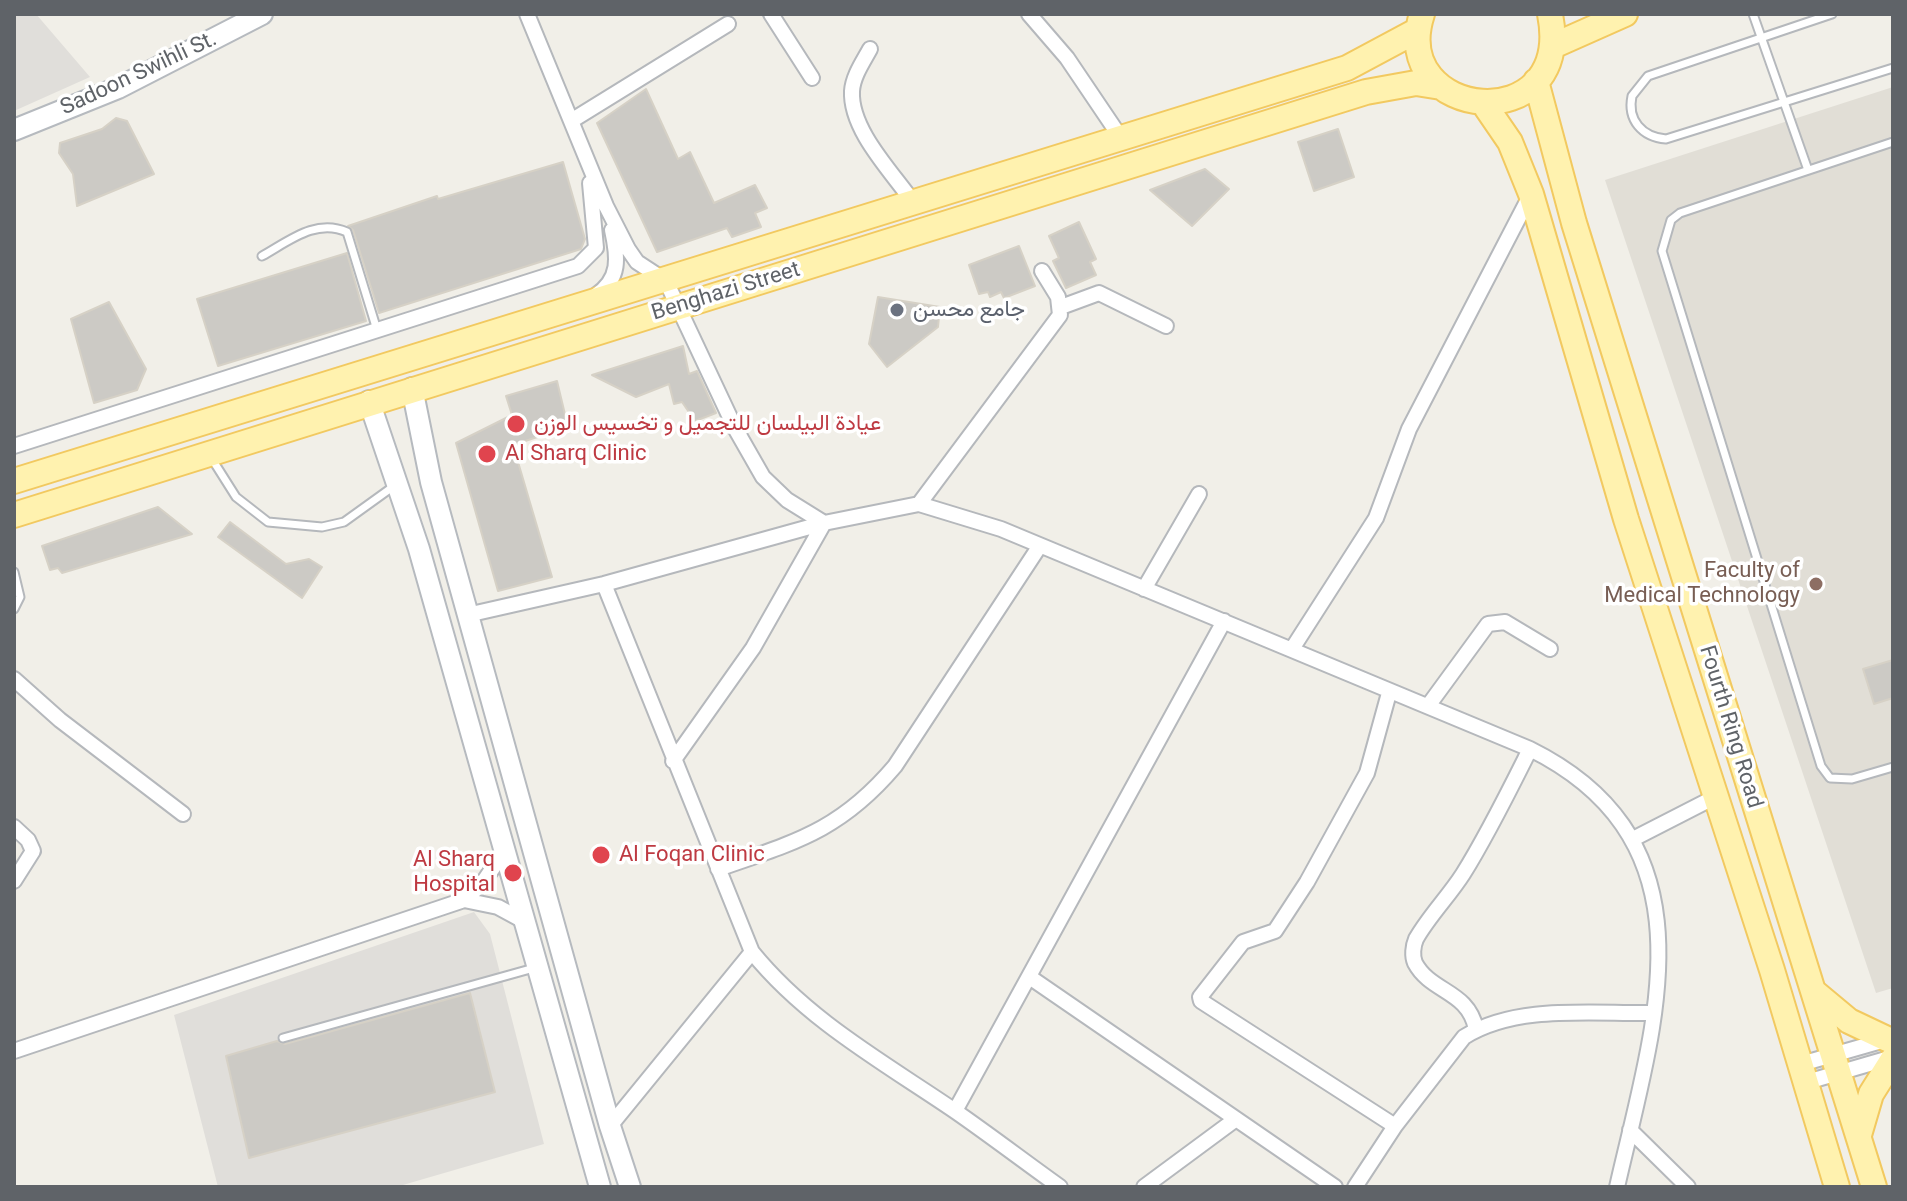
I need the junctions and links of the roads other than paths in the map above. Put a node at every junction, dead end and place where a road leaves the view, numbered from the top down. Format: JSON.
{"nodes":[{"id":1,"x":262,"y":14,"type":"edge"},
{"id":2,"x":527,"y":14,"type":"edge"},
{"id":3,"x":771,"y":14,"type":"edge"},
{"id":4,"x":1029,"y":14,"type":"edge"},
{"id":5,"x":1550,"y":14,"type":"edge"},
{"id":6,"x":1625,"y":14,"type":"edge"},
{"id":7,"x":1753,"y":14,"type":"edge"},
{"id":8,"x":1832,"y":14,"type":"edge"},
{"id":9,"x":1420,"y":22,"type":"edge"},
{"id":10,"x":728,"y":24,"type":"dead end"},
{"id":11,"x":1761,"y":37,"type":"junction"},
{"id":12,"x":1553,"y":46,"type":"junction"},
{"id":13,"x":870,"y":49,"type":"dead end"},
{"id":14,"x":1893,"y":68,"type":"edge"},
{"id":15,"x":812,"y":78,"type":"dead end"},
{"id":16,"x":1536,"y":81,"type":"junction"},
{"id":17,"x":1441,"y":87,"type":"junction"},
{"id":18,"x":1484,"y":104,"type":"junction"},
{"id":19,"x":1783,"y":105,"type":"junction"},
{"id":20,"x":571,"y":121,"type":"junction"},
{"id":21,"x":14,"y":130,"type":"edge"},
{"id":22,"x":1121,"y":138,"type":"junction"},
{"id":23,"x":1893,"y":142,"type":"edge"},
{"id":24,"x":582,"y":144,"type":"junction"},
{"id":25,"x":1808,"y":170,"type":"junction"},
{"id":26,"x":1531,"y":194,"type":"junction"},
{"id":27,"x":913,"y":202,"type":"junction"},
{"id":28,"x":606,"y":206,"type":"junction"},
{"id":29,"x":262,"y":256,"type":"dead end"},
{"id":30,"x":1042,"y":271,"type":"dead end"},
{"id":31,"x":666,"y":281,"type":"junction"},
{"id":32,"x":681,"y":306,"type":"junction"},
{"id":33,"x":1061,"y":307,"type":"junction"},
{"id":34,"x":577,"y":309,"type":"junction"},
{"id":35,"x":1166,"y":326,"type":"dead end"},
{"id":36,"x":377,"y":330,"type":"junction"},
{"id":37,"x":412,"y":388,"type":"junction"},
{"id":38,"x":369,"y":401,"type":"junction"},
{"id":39,"x":14,"y":446,"type":"edge"},
{"id":40,"x":208,"y":453,"type":"junction"},
{"id":41,"x":425,"y":457,"type":"junction"},
{"id":42,"x":396,"y":475,"type":"junction"},
{"id":43,"x":14,"y":481,"type":"edge"},
{"id":44,"x":1199,"y":494,"type":"dead end"},
{"id":45,"x":919,"y":504,"type":"junction"},
{"id":46,"x":14,"y":515,"type":"edge"},
{"id":47,"x":824,"y":523,"type":"junction"},
{"id":48,"x":1039,"y":547,"type":"junction"},
{"id":49,"x":14,"y":572,"type":"edge"},
{"id":50,"x":604,"y":584,"type":"junction"},
{"id":51,"x":1144,"y":589,"type":"junction"},
{"id":52,"x":14,"y":609,"type":"edge"},
{"id":53,"x":467,"y":615,"type":"junction"},
{"id":54,"x":1224,"y":621,"type":"junction"},
{"id":55,"x":1292,"y":649,"type":"junction"},
{"id":56,"x":1550,"y":649,"type":"dead end"},
{"id":57,"x":14,"y":679,"type":"edge"},
{"id":58,"x":1389,"y":693,"type":"junction"},
{"id":59,"x":1428,"y":706,"type":"junction"},
{"id":60,"x":1530,"y":749,"type":"junction"},
{"id":61,"x":673,"y":761,"type":"junction"},
{"id":62,"x":1893,"y":767,"type":"edge"},
{"id":63,"x":1715,"y":797,"type":"junction"},
{"id":64,"x":183,"y":814,"type":"dead end"},
{"id":65,"x":14,"y":827,"type":"edge"},
{"id":66,"x":1633,"y":839,"type":"junction"},
{"id":67,"x":503,"y":853,"type":"junction"},
{"id":68,"x":718,"y":869,"type":"junction"},
{"id":69,"x":14,"y":881,"type":"edge"},
{"id":70,"x":464,"y":900,"type":"junction"},
{"id":71,"x":522,"y":920,"type":"junction"},
{"id":72,"x":752,"y":952,"type":"junction"},
{"id":73,"x":537,"y":968,"type":"junction"},
{"id":74,"x":1031,"y":978,"type":"junction"},
{"id":75,"x":1812,"y":990,"type":"junction"},
{"id":76,"x":1652,"y":1013,"type":"junction"},
{"id":77,"x":1476,"y":1029,"type":"junction"},
{"id":78,"x":283,"y":1038,"type":"dead end"},
{"id":79,"x":1892,"y":1048,"type":"edge"},
{"id":80,"x":14,"y":1051,"type":"edge"},
{"id":81,"x":1836,"y":1064,"type":"junction"},
{"id":82,"x":1804,"y":1073,"type":"junction"},
{"id":83,"x":955,"y":1111,"type":"junction"},
{"id":84,"x":1236,"y":1119,"type":"junction"},
{"id":85,"x":610,"y":1126,"type":"junction"},
{"id":86,"x":1395,"y":1126,"type":"junction"},
{"id":87,"x":1630,"y":1130,"type":"junction"},
{"id":88,"x":1859,"y":1135,"type":"junction"},
{"id":89,"x":600,"y":1187,"type":"edge"},
{"id":90,"x":630,"y":1187,"type":"edge"},
{"id":91,"x":1060,"y":1187,"type":"edge"},
{"id":92,"x":1144,"y":1187,"type":"edge"},
{"id":93,"x":1335,"y":1187,"type":"edge"},
{"id":94,"x":1355,"y":1187,"type":"edge"},
{"id":95,"x":1617,"y":1187,"type":"edge"},
{"id":96,"x":1688,"y":1187,"type":"edge"},
{"id":97,"x":1837,"y":1187,"type":"edge"},
{"id":98,"x":1874,"y":1187,"type":"edge"}],
"edges":[{"from":1,"to":21,"type":"main road","name":"Sadoon Swihli St."},
{"from":2,"to":20,"type":"street"},
{"from":3,"to":15,"type":"street"},
{"from":4,"to":22,"type":"street"},
{"from":5,"to":12,"type":"main road"},
{"from":6,"to":12,"type":"main road"},
{"from":7,"to":11,"type":"lane"},
{"from":8,"to":11,"type":"lane"},
{"from":9,"to":17,"type":"main road"},
{"from":9,"to":22,"type":"main road","name":"Benghazi Street"},
{"from":10,"to":20,"type":"street"},
{"from":11,"to":19,"type":"lane"},
{"from":11,"to":19,"type":"lane"},
{"from":12,"to":16,"type":"main road"},
{"from":13,"to":27,"type":"street"},
{"from":14,"to":19,"type":"lane"},
{"from":16,"to":18,"type":"main road"},
{"from":16,"to":75,"type":"main road","name":"Fourth Ring Road"},
{"from":17,"to":18,"type":"main road"},
{"from":17,"to":32,"type":"main road","name":"Benghazi Street"},
{"from":18,"to":26,"type":"main road","name":"Fourth Ring Road"},
{"from":19,"to":25,"type":"lane"},
{"from":20,"to":24,"type":"street"},
{"from":22,"to":27,"type":"main road","name":"Benghazi Street"},
{"from":23,"to":25,"type":"lane"},
{"from":24,"to":28,"type":"street"},
{"from":24,"to":36,"type":"street"},
{"from":25,"to":62,"type":"lane"},
{"from":26,"to":55,"type":"street"},
{"from":26,"to":63,"type":"main road","name":"Fourth Ring Road"},
{"from":27,"to":31,"type":"main road","name":"Benghazi Street"},
{"from":28,"to":31,"type":"street"},
{"from":28,"to":34,"type":"street"},
{"from":29,"to":36,"type":"lane"},
{"from":30,"to":33,"type":"street"},
{"from":31,"to":32,"type":"street"},
{"from":31,"to":34,"type":"main road","name":"Benghazi Street"},
{"from":32,"to":37,"type":"main road","name":"Benghazi Street"},
{"from":32,"to":47,"type":"street"},
{"from":33,"to":35,"type":"street"},
{"from":33,"to":45,"type":"street"},
{"from":34,"to":43,"type":"main road","name":"Benghazi Street"},
{"from":36,"to":39,"type":"street"},
{"from":37,"to":38,"type":"main road","name":"Benghazi Street"},
{"from":37,"to":41,"type":"main road"},
{"from":38,"to":40,"type":"main road","name":"Benghazi Street"},
{"from":38,"to":42,"type":"main road"},
{"from":40,"to":42,"type":"lane"},
{"from":40,"to":46,"type":"main road","name":"Benghazi Street"},
{"from":41,"to":42,"type":"main road"},
{"from":41,"to":53,"type":"main road"},
{"from":42,"to":67,"type":"main road"},
{"from":44,"to":51,"type":"street"},
{"from":45,"to":47,"type":"street"},
{"from":45,"to":48,"type":"street"},
{"from":47,"to":50,"type":"street"},
{"from":47,"to":61,"type":"street"},
{"from":48,"to":51,"type":"street"},
{"from":48,"to":68,"type":"street"},
{"from":49,"to":52,"type":"lane"},
{"from":50,"to":53,"type":"street"},
{"from":50,"to":61,"type":"street"},
{"from":51,"to":54,"type":"street"},
{"from":53,"to":85,"type":"main road"},
{"from":54,"to":55,"type":"street"},
{"from":54,"to":74,"type":"street"},
{"from":55,"to":58,"type":"street"},
{"from":56,"to":59,"type":"street"},
{"from":57,"to":64,"type":"street"},
{"from":58,"to":59,"type":"street"},
{"from":58,"to":86,"type":"street"},
{"from":59,"to":60,"type":"street"},
{"from":60,"to":66,"type":"street"},
{"from":60,"to":77,"type":"street"},
{"from":61,"to":68,"type":"street"},
{"from":63,"to":66,"type":"street"},
{"from":63,"to":82,"type":"main road","name":"Fourth Ring Road"},
{"from":65,"to":69,"type":"street"},
{"from":66,"to":76,"type":"street"},
{"from":67,"to":70,"type":"street"},
{"from":67,"to":71,"type":"main road"},
{"from":68,"to":72,"type":"street"},
{"from":70,"to":71,"type":"street"},
{"from":70,"to":80,"type":"street"},
{"from":71,"to":73,"type":"main road"},
{"from":72,"to":83,"type":"street"},
{"from":72,"to":85,"type":"street"},
{"from":73,"to":78,"type":"lane"},
{"from":73,"to":89,"type":"main road"},
{"from":74,"to":83,"type":"street"},
{"from":74,"to":84,"type":"street"},
{"from":75,"to":79,"type":"main road"},
{"from":75,"to":81,"type":"main road","name":"Fourth Ring Road"},
{"from":76,"to":77,"type":"street"},
{"from":76,"to":87,"type":"street"},
{"from":77,"to":86,"type":"street"},
{"from":79,"to":81,"type":"street"},
{"from":79,"to":88,"type":"main road"},
{"from":81,"to":82,"type":"street"},
{"from":81,"to":88,"type":"main road","name":"Fourth Ring Road"},
{"from":82,"to":97,"type":"main road","name":"Fourth Ring Road"},
{"from":83,"to":91,"type":"street"},
{"from":84,"to":92,"type":"street"},
{"from":84,"to":93,"type":"street"},
{"from":85,"to":90,"type":"main road"},
{"from":86,"to":94,"type":"street"},
{"from":87,"to":95,"type":"street"},
{"from":87,"to":96,"type":"street"},
{"from":88,"to":98,"type":"main road","name":"Fourth Ring Road"}]}
